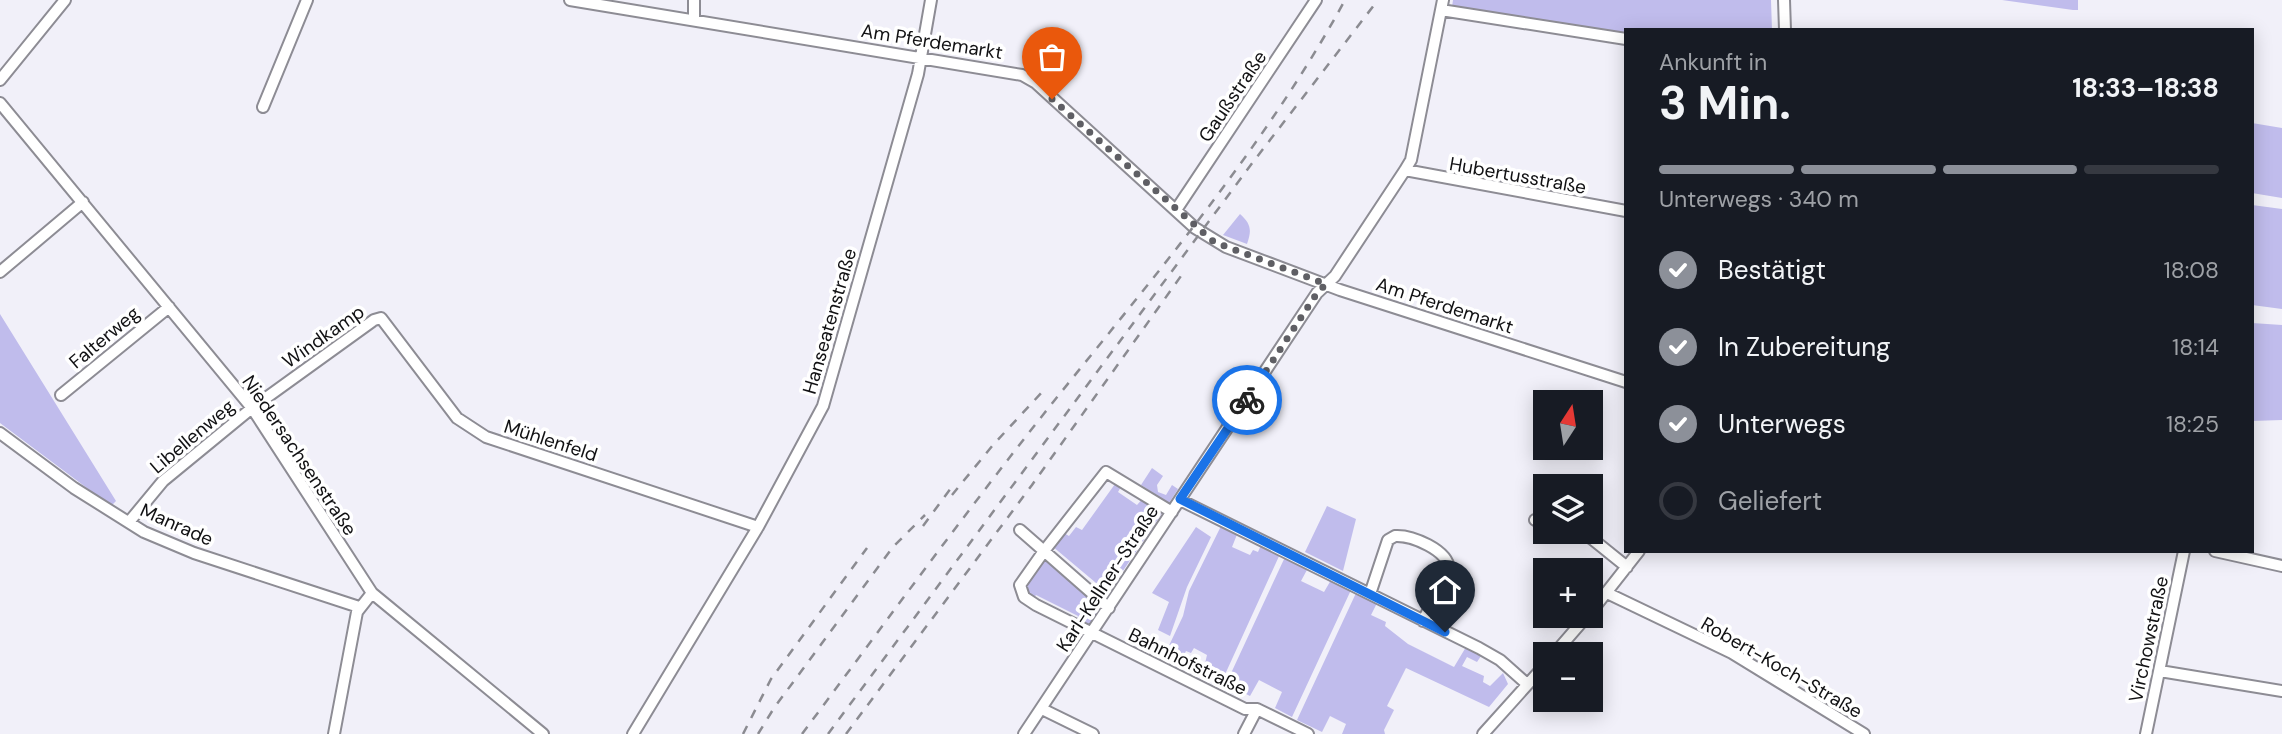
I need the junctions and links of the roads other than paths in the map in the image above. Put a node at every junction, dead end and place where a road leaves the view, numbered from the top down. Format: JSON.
{"nodes":[{"id":1,"x":65,"y":0,"type":"edge"},
{"id":2,"x":307,"y":0,"type":"edge"},
{"id":3,"x":570,"y":0,"type":"edge"},
{"id":4,"x":694,"y":0,"type":"edge"},
{"id":5,"x":931,"y":0,"type":"edge"},
{"id":6,"x":1316,"y":0,"type":"edge"},
{"id":7,"x":1784,"y":0,"type":"edge"},
{"id":8,"x":1442,"y":5,"type":"edge"},
{"id":9,"x":694,"y":20,"type":"junction"},
{"id":10,"x":1785,"y":28,"type":"edge"},
{"id":11,"x":1624,"y":39,"type":"edge"},
{"id":12,"x":921,"y":57,"type":"junction"},
{"id":13,"x":0,"y":80,"type":"edge"},
{"id":14,"x":0,"y":103,"type":"edge"},
{"id":15,"x":263,"y":107,"type":"dead end"},
{"id":16,"x":1405,"y":170,"type":"junction"},
{"id":17,"x":83,"y":202,"type":"junction"},
{"id":18,"x":1176,"y":210,"type":"junction"},
{"id":19,"x":1624,"y":211,"type":"edge"},
{"id":20,"x":0,"y":272,"type":"edge"},
{"id":21,"x":1326,"y":284,"type":"junction"},
{"id":22,"x":169,"y":307,"type":"junction"},
{"id":23,"x":381,"y":318,"type":"joint"},
{"id":24,"x":1624,"y":381,"type":"edge"},
{"id":25,"x":61,"y":395,"type":"dead end"},
{"id":26,"x":252,"y":408,"type":"junction"},
{"id":27,"x":0,"y":433,"type":"edge"},
{"id":28,"x":1180,"y":499,"type":"junction"},
{"id":29,"x":1172,"y":512,"type":"junction"},
{"id":30,"x":129,"y":522,"type":"junction"},
{"id":31,"x":758,"y":527,"type":"junction"},
{"id":32,"x":1020,"y":530,"type":"dead end"},
{"id":33,"x":1598,"y":544,"type":"edge"},
{"id":34,"x":1044,"y":551,"type":"junction"},
{"id":35,"x":1638,"y":553,"type":"edge"},
{"id":36,"x":2184,"y":553,"type":"edge"},
{"id":37,"x":2224,"y":553,"type":"edge"},
{"id":38,"x":2282,"y":566,"type":"edge"},
{"id":39,"x":1627,"y":567,"type":"junction"},
{"id":40,"x":372,"y":593,"type":"junction"},
{"id":41,"x":1607,"y":593,"type":"junction"},
{"id":42,"x":1370,"y":594,"type":"junction"},
{"id":43,"x":1603,"y":598,"type":"edge"},
{"id":44,"x":359,"y":607,"type":"junction"},
{"id":45,"x":1109,"y":608,"type":"junction"},
{"id":46,"x":1423,"y":621,"type":"junction"},
{"id":47,"x":1577,"y":628,"type":"edge"},
{"id":48,"x":1092,"y":633,"type":"junction"},
{"id":49,"x":1564,"y":642,"type":"edge"},
{"id":50,"x":2160,"y":670,"type":"junction"},
{"id":51,"x":1533,"y":678,"type":"edge"},
{"id":52,"x":1527,"y":684,"type":"junction"},
{"id":53,"x":2282,"y":691,"type":"edge"},
{"id":54,"x":1042,"y":709,"type":"junction"},
{"id":55,"x":1256,"y":709,"type":"junction"},
{"id":56,"x":334,"y":734,"type":"edge"},
{"id":57,"x":543,"y":734,"type":"edge"},
{"id":58,"x":633,"y":734,"type":"edge"},
{"id":59,"x":1024,"y":734,"type":"edge"},
{"id":60,"x":1093,"y":734,"type":"edge"},
{"id":61,"x":1244,"y":734,"type":"edge"},
{"id":62,"x":1308,"y":734,"type":"edge"},
{"id":63,"x":1483,"y":734,"type":"edge"},
{"id":64,"x":1864,"y":734,"type":"edge"},
{"id":65,"x":2146,"y":734,"type":"edge"}],
"edges":[{"from":1,"to":13,"type":"street"},
{"from":2,"to":15,"type":"street"},
{"from":3,"to":9,"type":"street","name":"Am Pferdemarkt"},
{"from":4,"to":9,"type":"street"},
{"from":5,"to":12,"type":"street","name":"Hanseatenstraße"},
{"from":6,"to":18,"type":"street","name":"Gaußstraße"},
{"from":7,"to":10,"type":"street"},
{"from":8,"to":11,"type":"street"},
{"from":8,"to":16,"type":"street","name":"Karl-Kellner-Straße"},
{"from":9,"to":12,"type":"street","name":"Am Pferdemarkt"},
{"from":12,"to":18,"type":"street","name":"Am Pferdemarkt"},
{"from":12,"to":31,"type":"street","name":"Hanseatenstraße"},
{"from":14,"to":17,"type":"street","name":"Niedersachsenstraße"},
{"from":16,"to":19,"type":"street","name":"Hubertusstraße"},
{"from":16,"to":21,"type":"street","name":"Karl-Kellner-Straße"},
{"from":17,"to":20,"type":"street"},
{"from":17,"to":22,"type":"street","name":"Niedersachsenstraße"},
{"from":18,"to":21,"type":"street","name":"Am Pferdemarkt"},
{"from":21,"to":24,"type":"street","name":"Am Pferdemarkt"},
{"from":21,"to":28,"type":"street","name":"Karl-Kellner-Straße"},
{"from":22,"to":25,"type":"street","name":"Falterweg"},
{"from":22,"to":26,"type":"street","name":"Niedersachsenstraße"},
{"from":23,"to":26,"type":"street","name":"Windkamp"},
{"from":23,"to":31,"type":"street","name":"Mühlenfeld"},
{"from":26,"to":30,"type":"street","name":"Libellenweg"},
{"from":26,"to":40,"type":"street","name":"Niedersachsenstraße"},
{"from":27,"to":30,"type":"street","name":"Manrade"},
{"from":28,"to":29,"type":"street","name":"Karl-Kellner-Straße"},
{"from":28,"to":42,"type":"street"},
{"from":29,"to":34,"type":"street"},
{"from":29,"to":45,"type":"street","name":"Karl-Kellner-Straße"},
{"from":30,"to":44,"type":"street","name":"Manrade"},
{"from":31,"to":58,"type":"street","name":"Hanseatenstraße"},
{"from":32,"to":34,"type":"street"},
{"from":33,"to":39,"type":"street"},
{"from":34,"to":45,"type":"street"},
{"from":34,"to":48,"type":"street","name":"Bahnhofstraße"},
{"from":35,"to":39,"type":"street"},
{"from":36,"to":50,"type":"street","name":"Virchowstraße"},
{"from":37,"to":38,"type":"street"},
{"from":39,"to":41,"type":"street"},
{"from":40,"to":44,"type":"street"},
{"from":40,"to":57,"type":"street","name":"Niedersachsenstraße"},
{"from":41,"to":43,"type":"street"},
{"from":41,"to":64,"type":"street","name":"Robert-Koch-Straße"},
{"from":42,"to":46,"type":"street"},
{"from":42,"to":46,"type":"street"},
{"from":44,"to":56,"type":"street"},
{"from":45,"to":48,"type":"street","name":"Karl-Kellner-Straße"},
{"from":46,"to":52,"type":"street"},
{"from":47,"to":49,"type":"street"},
{"from":48,"to":54,"type":"street","name":"Karl-Kellner-Straße"},
{"from":48,"to":55,"type":"street","name":"Bahnhofstraße"},
{"from":50,"to":53,"type":"street"},
{"from":50,"to":65,"type":"street","name":"Virchowstraße"},
{"from":51,"to":52,"type":"street"},
{"from":52,"to":63,"type":"street"},
{"from":54,"to":59,"type":"street","name":"Karl-Kellner-Straße"},
{"from":54,"to":60,"type":"street"},
{"from":55,"to":61,"type":"street"},
{"from":55,"to":62,"type":"street","name":"Bahnhofstraße"}]}
